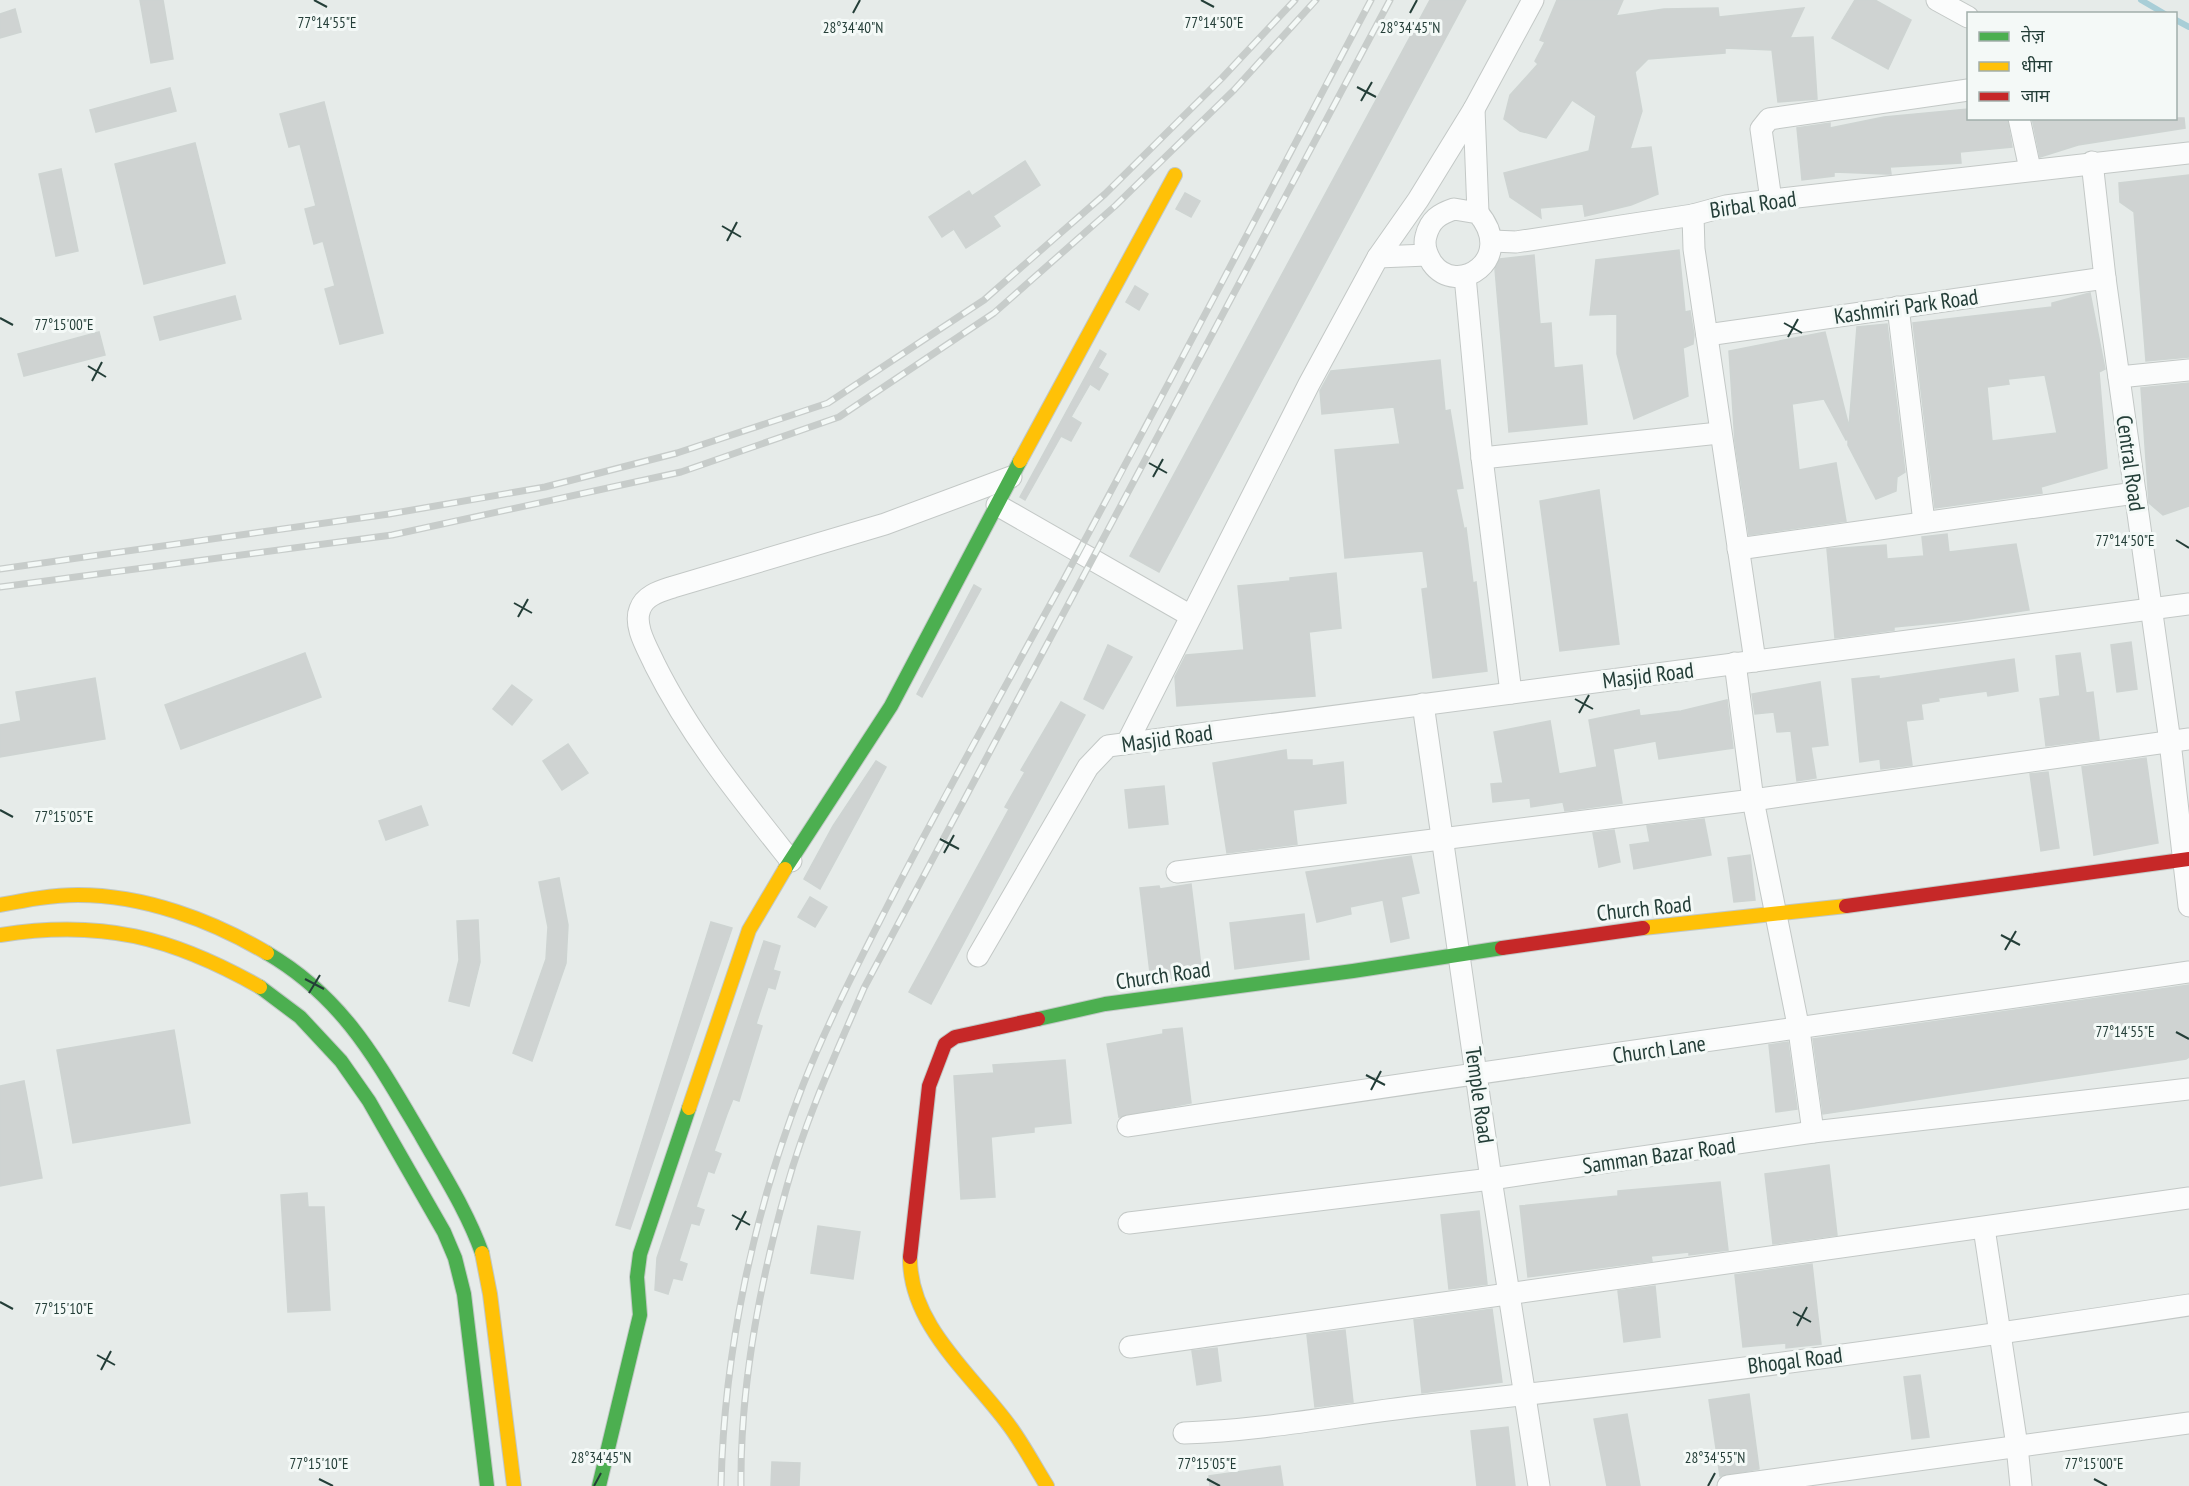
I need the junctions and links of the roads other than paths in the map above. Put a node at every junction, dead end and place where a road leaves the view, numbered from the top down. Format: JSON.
{"nodes":[{"id":1,"x":1533,"y":0,"type":"edge"},
{"id":2,"x":1937,"y":0,"type":"edge"},
{"id":3,"x":1967,"y":16,"type":"edge"},
{"id":4,"x":1967,"y":90,"type":"edge"},
{"id":5,"x":1474,"y":109,"type":"junction"},
{"id":6,"x":2019,"y":120,"type":"edge"},
{"id":7,"x":2189,"y":153,"type":"edge"},
{"id":8,"x":2092,"y":162,"type":"junction"},
{"id":9,"x":2030,"y":169,"type":"junction"},
{"id":10,"x":1176,"y":175,"type":"dead end"},
{"id":11,"x":1771,"y":200,"type":"junction"},
{"id":12,"x":1478,"y":213,"type":"junction"},
{"id":13,"x":1693,"y":214,"type":"junction"},
{"id":14,"x":1492,"y":241,"type":"junction"},
{"id":15,"x":1427,"y":255,"type":"junction"},
{"id":16,"x":1378,"y":257,"type":"junction"},
{"id":17,"x":1465,"y":276,"type":"junction"},
{"id":18,"x":2105,"y":278,"type":"junction"},
{"id":19,"x":1898,"y":307,"type":"junction"},
{"id":20,"x":1707,"y":335,"type":"junction"},
{"id":21,"x":2189,"y":370,"type":"edge"},
{"id":22,"x":2119,"y":377,"type":"junction"},
{"id":23,"x":1719,"y":433,"type":"junction"},
{"id":24,"x":1482,"y":458,"type":"junction"},
{"id":25,"x":1011,"y":477,"type":"junction"},
{"id":26,"x":2135,"y":493,"type":"junction"},
{"id":27,"x":997,"y":505,"type":"junction"},
{"id":28,"x":1924,"y":522,"type":"junction"},
{"id":29,"x":1738,"y":549,"type":"junction"},
{"id":30,"x":2189,"y":604,"type":"edge"},
{"id":31,"x":2151,"y":609,"type":"junction"},
{"id":32,"x":1191,"y":616,"type":"junction"},
{"id":33,"x":1745,"y":662,"type":"junction"},
{"id":34,"x":1511,"y":693,"type":"junction"},
{"id":35,"x":1423,"y":704,"type":"junction"},
{"id":36,"x":2180,"y":740,"type":"edge"},
{"id":37,"x":1118,"y":744,"type":"junction"},
{"id":38,"x":1754,"y":800,"type":"junction"},
{"id":39,"x":1441,"y":838,"type":"junction"},
{"id":40,"x":2186,"y":860,"type":"edge"},
{"id":41,"x":791,"y":861,"type":"junction"},
{"id":42,"x":1177,"y":872,"type":"dead end"},
{"id":43,"x":0,"y":905,"type":"edge"},
{"id":44,"x":2189,"y":906,"type":"edge"},
{"id":45,"x":1775,"y":916,"type":"junction"},
{"id":46,"x":0,"y":935,"type":"edge"},
{"id":47,"x":978,"y":956,"type":"dead end"},
{"id":48,"x":1460,"y":956,"type":"junction"},
{"id":49,"x":2189,"y":972,"type":"edge"},
{"id":50,"x":1799,"y":1030,"type":"junction"},
{"id":51,"x":1477,"y":1074,"type":"junction"},
{"id":52,"x":2189,"y":1089,"type":"edge"},
{"id":53,"x":1128,"y":1126,"type":"dead end"},
{"id":54,"x":1813,"y":1132,"type":"junction"},
{"id":55,"x":1491,"y":1179,"type":"junction"},
{"id":56,"x":2189,"y":1198,"type":"edge"},
{"id":57,"x":1129,"y":1222,"type":"dead end"},
{"id":58,"x":1984,"y":1228,"type":"junction"},
{"id":59,"x":1510,"y":1294,"type":"junction"},
{"id":60,"x":2189,"y":1305,"type":"edge"},
{"id":61,"x":2000,"y":1334,"type":"junction"},
{"id":62,"x":1130,"y":1347,"type":"dead end"},
{"id":63,"x":1526,"y":1395,"type":"junction"},
{"id":64,"x":2189,"y":1424,"type":"edge"},
{"id":65,"x":1184,"y":1432,"type":"dead end"},
{"id":66,"x":2017,"y":1446,"type":"junction"},
{"id":67,"x":487,"y":1486,"type":"edge"},
{"id":68,"x":514,"y":1486,"type":"edge"},
{"id":69,"x":599,"y":1486,"type":"edge"},
{"id":70,"x":1047,"y":1486,"type":"edge"},
{"id":71,"x":1539,"y":1486,"type":"edge"},
{"id":72,"x":1728,"y":1486,"type":"edge"},
{"id":73,"x":2021,"y":1486,"type":"edge"}],
"edges":[{"from":1,"to":5,"type":"street"},
{"from":2,"to":3,"type":"street"},
{"from":4,"to":11,"type":"street"},
{"from":5,"to":12,"type":"street"},
{"from":5,"to":16,"type":"street"},
{"from":6,"to":9,"type":"street"},
{"from":7,"to":8,"type":"street","name":"Birbal Road"},
{"from":8,"to":9,"type":"street","name":"Birbal Road"},
{"from":8,"to":18,"type":"street","name":"Central Road"},
{"from":9,"to":11,"type":"street","name":"Birbal Road"},
{"from":10,"to":25,"type":"street"},
{"from":11,"to":13,"type":"street","name":"Birbal Road"},
{"from":12,"to":14,"type":"street"},
{"from":12,"to":15,"type":"street"},
{"from":13,"to":14,"type":"street"},
{"from":13,"to":20,"type":"street","name":"Birbal Road"},
{"from":14,"to":17,"type":"street"},
{"from":15,"to":16,"type":"street"},
{"from":15,"to":17,"type":"street"},
{"from":16,"to":32,"type":"street"},
{"from":17,"to":24,"type":"street"},
{"from":18,"to":19,"type":"street","name":"Kashmiri Park Road"},
{"from":18,"to":22,"type":"street","name":"Central Road"},
{"from":19,"to":20,"type":"street","name":"Kashmiri Park Road"},
{"from":19,"to":28,"type":"street"},
{"from":20,"to":23,"type":"street","name":"Birbal Road"},
{"from":21,"to":22,"type":"street"},
{"from":22,"to":26,"type":"street","name":"Central Road"},
{"from":23,"to":24,"type":"street"},
{"from":23,"to":29,"type":"street","name":"Birbal Road"},
{"from":24,"to":34,"type":"street"},
{"from":25,"to":27,"type":"street"},
{"from":25,"to":41,"type":"street"},
{"from":26,"to":28,"type":"street"},
{"from":26,"to":31,"type":"street","name":"Central Road"},
{"from":27,"to":32,"type":"street"},
{"from":27,"to":41,"type":"street"},
{"from":28,"to":29,"type":"street"},
{"from":29,"to":33,"type":"street","name":"Birbal Road"},
{"from":30,"to":31,"type":"street","name":"Masjid Road"},
{"from":31,"to":33,"type":"street","name":"Masjid Road"},
{"from":31,"to":36,"type":"street","name":"Central Road"},
{"from":32,"to":37,"type":"street"},
{"from":33,"to":34,"type":"street","name":"Masjid Road"},
{"from":33,"to":38,"type":"street","name":"Birbal Road"},
{"from":34,"to":35,"type":"street","name":"Masjid Road"},
{"from":35,"to":37,"type":"street","name":"Masjid Road"},
{"from":35,"to":39,"type":"street","name":"Temple Road"},
{"from":36,"to":38,"type":"street"},
{"from":36,"to":40,"type":"street","name":"Central Road"},
{"from":37,"to":47,"type":"street"},
{"from":38,"to":39,"type":"street"},
{"from":38,"to":45,"type":"street","name":"Birbal Road"},
{"from":39,"to":42,"type":"street"},
{"from":39,"to":48,"type":"street","name":"Temple Road"},
{"from":40,"to":44,"type":"street","name":"Central Road"},
{"from":40,"to":45,"type":"street","name":"Church Road"},
{"from":41,"to":69,"type":"street"},
{"from":43,"to":68,"type":"street"},
{"from":45,"to":48,"type":"street","name":"Church Road"},
{"from":45,"to":50,"type":"street","name":"Birbal Road"},
{"from":46,"to":67,"type":"street"},
{"from":48,"to":51,"type":"street","name":"Temple Road"},
{"from":48,"to":70,"type":"street","name":"Church Road"},
{"from":49,"to":50,"type":"street","name":"Church Lane"},
{"from":50,"to":51,"type":"street","name":"Church Lane"},
{"from":50,"to":54,"type":"street","name":"Birbal Road"},
{"from":51,"to":53,"type":"street","name":"Church Lane"},
{"from":51,"to":55,"type":"street","name":"Temple Road"},
{"from":52,"to":54,"type":"street","name":"Samman Bazar Road"},
{"from":54,"to":55,"type":"street","name":"Samman Bazar Road"},
{"from":55,"to":57,"type":"street","name":"Samman Bazar Road"},
{"from":55,"to":59,"type":"street","name":"Temple Road"},
{"from":56,"to":58,"type":"street"},
{"from":58,"to":59,"type":"street"},
{"from":58,"to":61,"type":"street"},
{"from":59,"to":62,"type":"street"},
{"from":59,"to":63,"type":"street","name":"Temple Road"},
{"from":60,"to":61,"type":"street","name":"Bhogal Road"},
{"from":61,"to":63,"type":"street","name":"Bhogal Road"},
{"from":61,"to":66,"type":"street"},
{"from":63,"to":65,"type":"street","name":"Bhogal Road"},
{"from":63,"to":71,"type":"street","name":"Temple Road"},
{"from":64,"to":66,"type":"street"},
{"from":66,"to":72,"type":"street"},
{"from":66,"to":73,"type":"street"}]}
